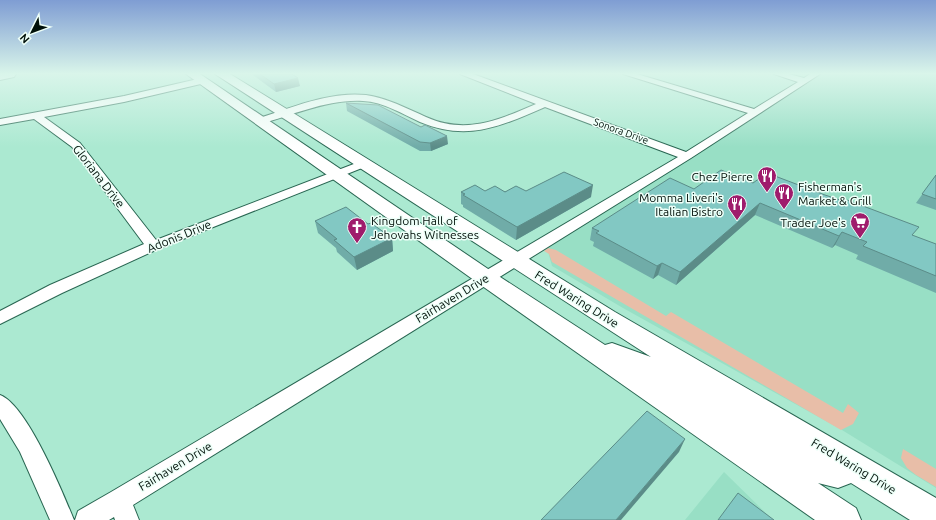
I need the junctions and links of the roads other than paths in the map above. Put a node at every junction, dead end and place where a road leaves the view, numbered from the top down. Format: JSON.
{"nodes":[{"id":1,"x":127,"y":98,"type":"edge"},
{"id":2,"x":229,"y":98,"type":"edge"},
{"id":3,"x":258,"y":98,"type":"edge"},
{"id":4,"x":360,"y":98,"type":"edge"},
{"id":5,"x":365,"y":98,"type":"edge"},
{"id":6,"x":529,"y":98,"type":"edge"},
{"id":7,"x":708,"y":98,"type":"edge"},
{"id":8,"x":777,"y":98,"type":"edge"},
{"id":9,"x":544,"y":104,"type":"junction"},
{"id":10,"x":754,"y":112,"type":"junction"},
{"id":11,"x":283,"y":114,"type":"junction"},
{"id":12,"x":36,"y":115,"type":"junction"},
{"id":13,"x":260,"y":121,"type":"junction"},
{"id":14,"x":0,"y":122,"type":"edge"},
{"id":15,"x":687,"y":156,"type":"junction"},
{"id":16,"x":363,"y":164,"type":"junction"},
{"id":17,"x":338,"y":174,"type":"junction"},
{"id":18,"x":153,"y":246,"type":"junction"},
{"id":19,"x":514,"y":260,"type":"junction"},
{"id":20,"x":486,"y":278,"type":"junction"},
{"id":21,"x":0,"y":318,"type":"edge"},
{"id":22,"x":580,"y":341,"type":"junction"},
{"id":23,"x":0,"y":404,"type":"edge"},
{"id":24,"x":855,"y":467,"type":"junction"},
{"id":25,"x":123,"y":510,"type":"edge"},
{"id":26,"x":936,"y":517,"type":"edge"},
{"id":27,"x":62,"y":520,"type":"edge"},
{"id":28,"x":88,"y":520,"type":"edge"},
{"id":29,"x":844,"y":520,"type":"edge"}],
"edges":[{"from":1,"to":12,"type":"street"},
{"from":2,"to":13,"type":"main road"},
{"from":3,"to":11,"type":"main road","name":"Fred Waring Drive"},
{"from":4,"to":11,"type":"street"},
{"from":5,"to":9,"type":"street"},
{"from":6,"to":9,"type":"street","name":"Sonora Drive"},
{"from":7,"to":10,"type":"street"},
{"from":8,"to":10,"type":"street","name":"Fairhaven Drive"},
{"from":9,"to":15,"type":"street","name":"Sonora Drive"},
{"from":10,"to":15,"type":"street","name":"Fairhaven Drive"},
{"from":11,"to":13,"type":"street"},
{"from":11,"to":16,"type":"main road","name":"Fred Waring Drive"},
{"from":12,"to":14,"type":"street"},
{"from":12,"to":18,"type":"street","name":"Gloriana Drive"},
{"from":13,"to":17,"type":"main road"},
{"from":15,"to":19,"type":"street","name":"Fairhaven Drive"},
{"from":16,"to":17,"type":"street","name":"Adonis Drive"},
{"from":16,"to":19,"type":"main road","name":"Fred Waring Drive"},
{"from":17,"to":18,"type":"street","name":"Adonis Drive"},
{"from":17,"to":20,"type":"main road"},
{"from":18,"to":21,"type":"street","name":"Adonis Drive"},
{"from":19,"to":20,"type":"street","name":"Fairhaven Drive"},
{"from":19,"to":24,"type":"main road","name":"Fred Waring Drive"},
{"from":20,"to":22,"type":"main road"},
{"from":20,"to":25,"type":"street","name":"Fairhaven Drive"},
{"from":22,"to":24,"type":"main road"},
{"from":22,"to":29,"type":"main road"},
{"from":23,"to":27,"type":"street"},
{"from":24,"to":26,"type":"main road","name":"Fred Waring Drive"},
{"from":25,"to":28,"type":"street","name":"Fairhaven Drive"}]}
